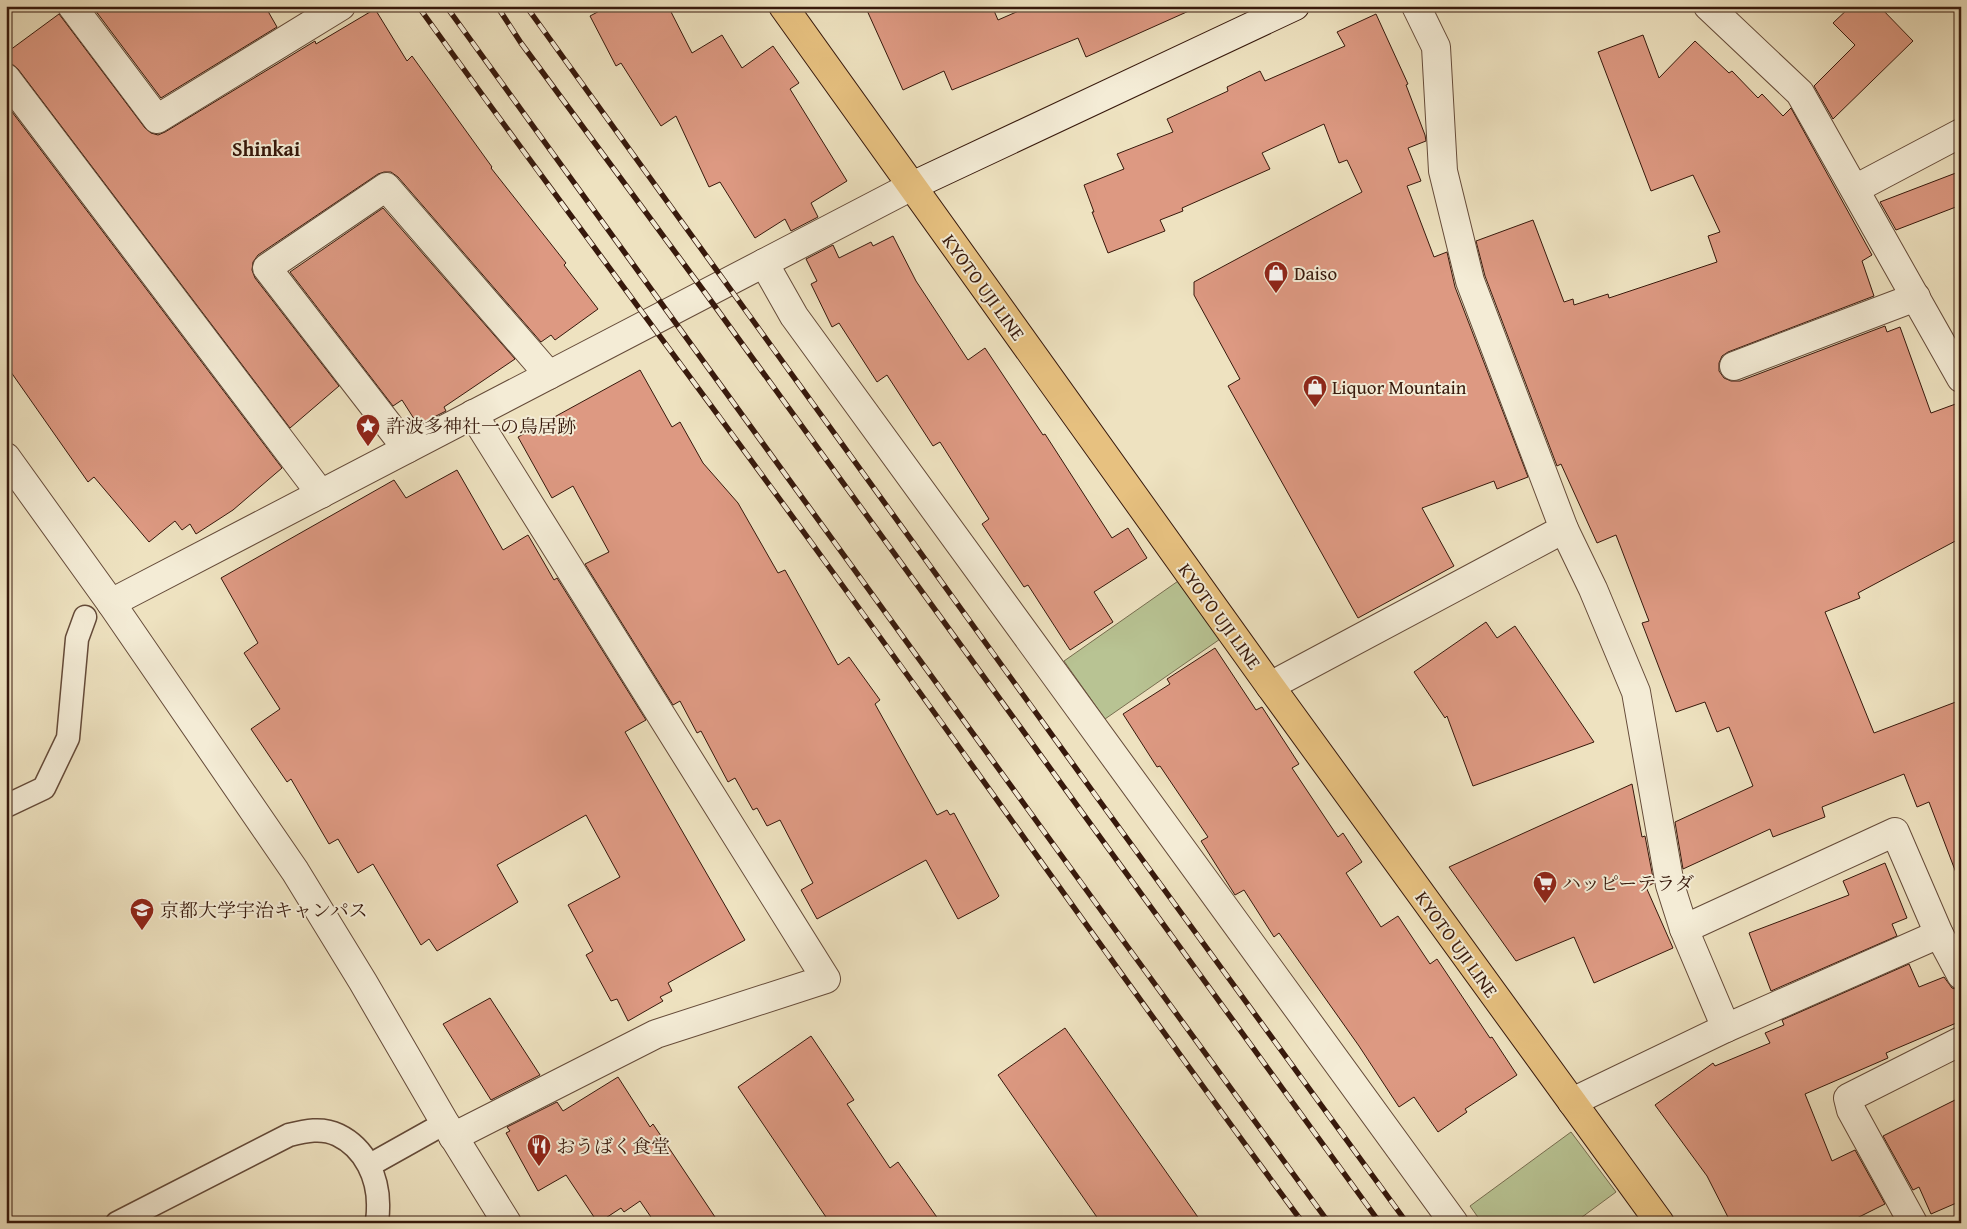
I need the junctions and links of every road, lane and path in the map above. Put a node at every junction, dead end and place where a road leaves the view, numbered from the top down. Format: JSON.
{"nodes":[{"id":1,"x":72,"y":6,"type":"edge"},
{"id":2,"x":342,"y":6,"type":"edge"},
{"id":3,"x":783,"y":6,"type":"edge"},
{"id":4,"x":1295,"y":6,"type":"edge"},
{"id":5,"x":1416,"y":6,"type":"edge"},
{"id":6,"x":1708,"y":6,"type":"edge"},
{"id":7,"x":6,"y":78,"type":"edge"},
{"id":8,"x":1961,"y":133,"type":"edge"},
{"id":9,"x":912,"y":186,"type":"junction"},
{"id":10,"x":1855,"y":189,"type":"junction"},
{"id":11,"x":764,"y":263,"type":"junction"},
{"id":12,"x":1916,"y":297,"type":"junction"},
{"id":13,"x":1734,"y":366,"type":"dead end"},
{"id":14,"x":549,"y":376,"type":"junction"},
{"id":15,"x":1961,"y":378,"type":"edge"},
{"id":16,"x":473,"y":414,"type":"junction"},
{"id":17,"x":407,"y":449,"type":"junction"},
{"id":18,"x":6,"y":457,"type":"edge"},
{"id":19,"x":321,"y":494,"type":"junction"},
{"id":20,"x":1564,"y":529,"type":"junction"},
{"id":21,"x":110,"y":603,"type":"junction"},
{"id":22,"x":86,"y":617,"type":"dead end"},
{"id":23,"x":1270,"y":686,"type":"junction"},
{"id":24,"x":6,"y":806,"type":"edge"},
{"id":25,"x":1684,"y":929,"type":"junction"},
{"id":26,"x":1939,"y":934,"type":"junction"},
{"id":27,"x":1961,"y":976,"type":"edge"},
{"id":28,"x":1726,"y":1028,"type":"junction"},
{"id":29,"x":1961,"y":1041,"type":"edge"},
{"id":30,"x":1572,"y":1102,"type":"junction"},
{"id":31,"x":449,"y":1130,"type":"junction"},
{"id":32,"x":370,"y":1165,"type":"junction"},
{"id":33,"x":117,"y":1223,"type":"edge"},
{"id":34,"x":376,"y":1223,"type":"edge"},
{"id":35,"x":507,"y":1223,"type":"edge"},
{"id":36,"x":1454,"y":1223,"type":"edge"},
{"id":37,"x":1660,"y":1223,"type":"edge"},
{"id":38,"x":1913,"y":1223,"type":"edge"}],
"edges":[{"from":1,"to":2,"type":"street"},
{"from":3,"to":9,"type":"main road","name":"KYOTO UJI LINE"},
{"from":4,"to":9,"type":"street"},
{"from":5,"to":20,"type":"street"},
{"from":6,"to":10,"type":"street"},
{"from":7,"to":19,"type":"street"},
{"from":8,"to":10,"type":"street"},
{"from":9,"to":11,"type":"street"},
{"from":9,"to":23,"type":"main road","name":"KYOTO UJI LINE"},
{"from":10,"to":12,"type":"street"},
{"from":11,"to":14,"type":"street"},
{"from":11,"to":36,"type":"street"},
{"from":12,"to":13,"type":"street"},
{"from":12,"to":15,"type":"street"},
{"from":14,"to":16,"type":"street"},
{"from":14,"to":17,"type":"street"},
{"from":16,"to":17,"type":"street"},
{"from":16,"to":31,"type":"street"},
{"from":17,"to":19,"type":"street"},
{"from":18,"to":21,"type":"street"},
{"from":19,"to":21,"type":"street"},
{"from":20,"to":23,"type":"street"},
{"from":20,"to":25,"type":"street"},
{"from":21,"to":31,"type":"street"},
{"from":22,"to":24,"type":"lane"},
{"from":23,"to":30,"type":"main road","name":"KYOTO UJI LINE"},
{"from":25,"to":26,"type":"street"},
{"from":25,"to":28,"type":"street"},
{"from":26,"to":27,"type":"street"},
{"from":26,"to":28,"type":"street"},
{"from":28,"to":30,"type":"street"},
{"from":29,"to":38,"type":"street"},
{"from":30,"to":37,"type":"main road","name":"KYOTO UJI LINE"},
{"from":31,"to":32,"type":"lane"},
{"from":31,"to":35,"type":"street"},
{"from":32,"to":33,"type":"lane"},
{"from":32,"to":34,"type":"lane"}]}
